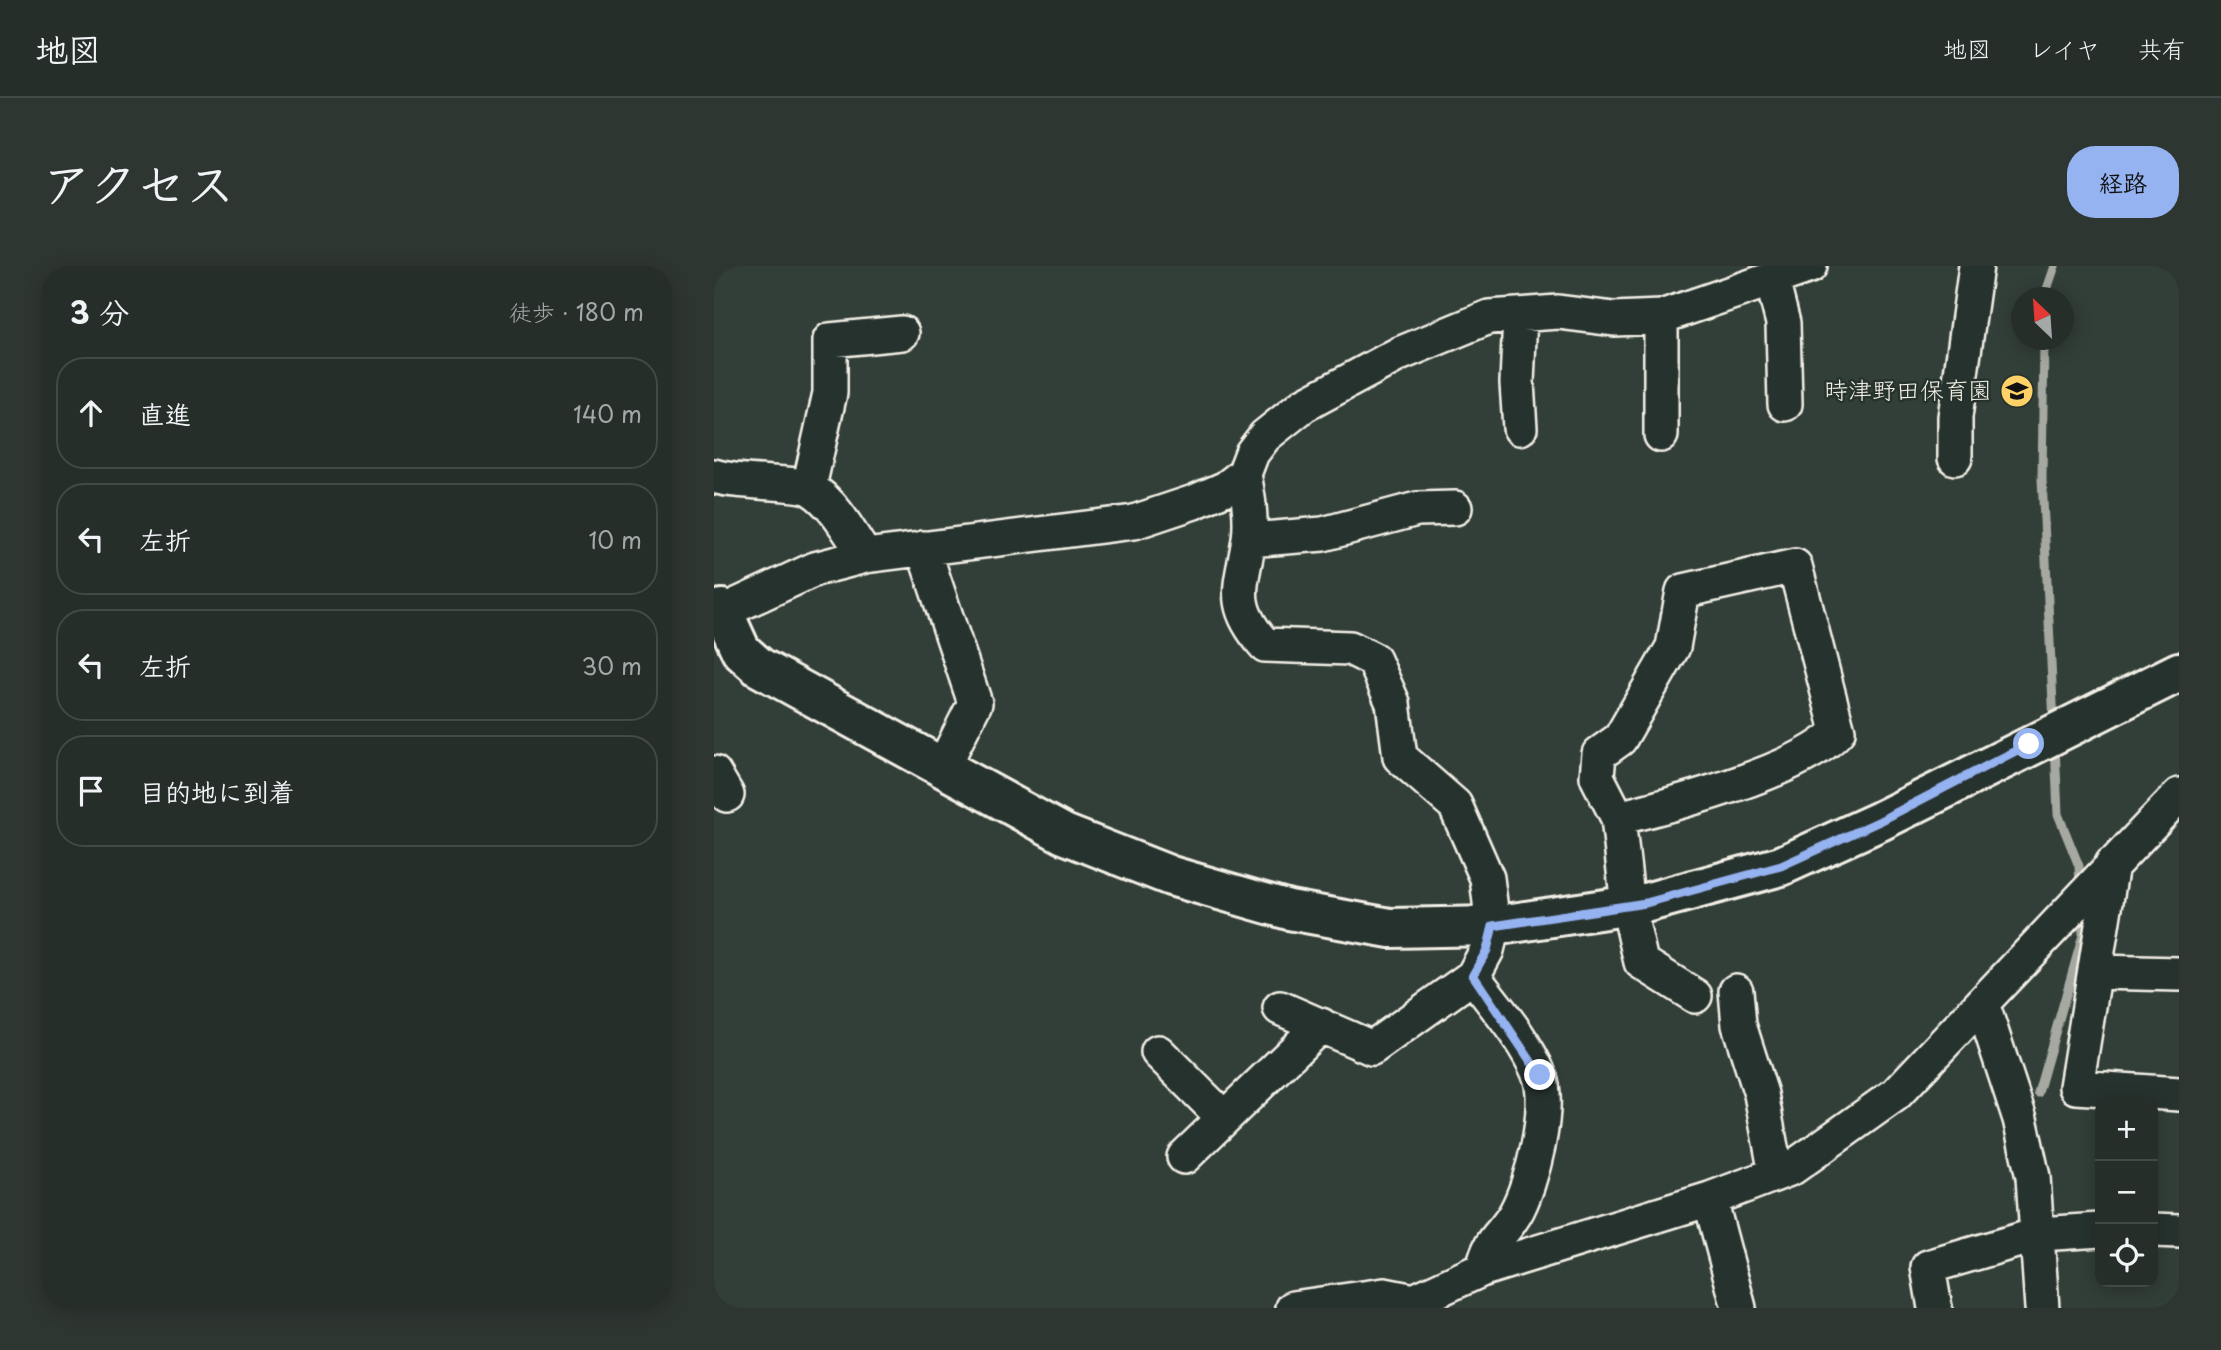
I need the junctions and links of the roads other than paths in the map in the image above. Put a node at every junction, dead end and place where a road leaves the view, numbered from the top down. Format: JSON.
{"nodes":[{"id":1,"x":1810,"y":266,"type":"edge"},
{"id":2,"x":1976,"y":266,"type":"edge"},
{"id":3,"x":1772,"y":280,"type":"junction"},
{"id":4,"x":1520,"y":315,"type":"junction"},
{"id":5,"x":1661,"y":317,"type":"junction"},
{"id":6,"x":902,"y":333,"type":"dead end"},
{"id":7,"x":1785,"y":404,"type":"dead end"},
{"id":8,"x":1520,"y":428,"type":"dead end"},
{"id":9,"x":1661,"y":435,"type":"dead end"},
{"id":10,"x":1955,"y":458,"type":"dead end"},
{"id":11,"x":1244,"y":474,"type":"junction"},
{"id":12,"x":714,"y":476,"type":"edge"},
{"id":13,"x":809,"y":487,"type":"junction"},
{"id":14,"x":1455,"y":508,"type":"dead end"},
{"id":15,"x":1249,"y":540,"type":"junction"},
{"id":16,"x":923,"y":548,"type":"junction"},
{"id":17,"x":865,"y":556,"type":"junction"},
{"id":18,"x":718,"y":610,"type":"edge"},
{"id":19,"x":2179,"y":672,"type":"edge"},
{"id":20,"x":943,"y":767,"type":"junction"},
{"id":21,"x":2179,"y":795,"type":"edge"},
{"id":22,"x":1618,"y":818,"type":"junction"},
{"id":23,"x":2103,"y":872,"type":"junction"},
{"id":24,"x":1628,"y":905,"type":"junction"},
{"id":25,"x":1493,"y":926,"type":"junction"},
{"id":26,"x":2095,"y":972,"type":"junction"},
{"id":27,"x":2179,"y":974,"type":"edge"},
{"id":28,"x":1473,"y":975,"type":"junction"},
{"id":29,"x":1736,"y":990,"type":"dead end"},
{"id":30,"x":1695,"y":996,"type":"dead end"},
{"id":31,"x":1982,"y":1003,"type":"junction"},
{"id":32,"x":1280,"y":1008,"type":"dead end"},
{"id":33,"x":1321,"y":1026,"type":"junction"},
{"id":34,"x":1157,"y":1052,"type":"dead end"},
{"id":35,"x":2179,"y":1094,"type":"edge"},
{"id":36,"x":1224,"y":1118,"type":"junction"},
{"id":37,"x":1184,"y":1157,"type":"dead end"},
{"id":38,"x":1776,"y":1174,"type":"junction"},
{"id":39,"x":1710,"y":1199,"type":"junction"},
{"id":40,"x":2095,"y":1230,"type":"edge"},
{"id":41,"x":2158,"y":1230,"type":"edge"},
{"id":42,"x":2179,"y":1231,"type":"edge"},
{"id":43,"x":2040,"y":1234,"type":"junction"},
{"id":44,"x":1483,"y":1269,"type":"junction"},
{"id":45,"x":1413,"y":1306,"type":"edge"},
{"id":46,"x":1293,"y":1308,"type":"edge"},
{"id":47,"x":1739,"y":1308,"type":"edge"},
{"id":48,"x":1935,"y":1308,"type":"edge"},
{"id":49,"x":2042,"y":1308,"type":"edge"}],
"edges":[{"from":1,"to":3,"type":"street"},
{"from":2,"to":10,"type":"street"},
{"from":3,"to":5,"type":"street"},
{"from":3,"to":7,"type":"street"},
{"from":4,"to":5,"type":"street"},
{"from":4,"to":8,"type":"street"},
{"from":4,"to":11,"type":"street"},
{"from":5,"to":9,"type":"street"},
{"from":6,"to":13,"type":"street"},
{"from":11,"to":15,"type":"street"},
{"from":11,"to":16,"type":"street"},
{"from":12,"to":13,"type":"street"},
{"from":13,"to":17,"type":"street"},
{"from":14,"to":15,"type":"street"},
{"from":15,"to":25,"type":"street"},
{"from":16,"to":17,"type":"street"},
{"from":16,"to":20,"type":"street"},
{"from":17,"to":18,"type":"street"},
{"from":18,"to":20,"type":"street"},
{"from":19,"to":24,"type":"street"},
{"from":20,"to":25,"type":"street"},
{"from":21,"to":23,"type":"street"},
{"from":22,"to":22,"type":"street"},
{"from":22,"to":24,"type":"street"},
{"from":23,"to":26,"type":"street"},
{"from":23,"to":31,"type":"street"},
{"from":24,"to":25,"type":"street"},
{"from":24,"to":30,"type":"street"},
{"from":25,"to":28,"type":"street"},
{"from":26,"to":27,"type":"street"},
{"from":26,"to":35,"type":"street"},
{"from":28,"to":33,"type":"street"},
{"from":28,"to":44,"type":"street"},
{"from":29,"to":38,"type":"street"},
{"from":31,"to":38,"type":"street"},
{"from":31,"to":43,"type":"street"},
{"from":32,"to":33,"type":"street"},
{"from":33,"to":36,"type":"street"},
{"from":34,"to":36,"type":"street"},
{"from":36,"to":37,"type":"street"},
{"from":38,"to":39,"type":"street"},
{"from":39,"to":44,"type":"street"},
{"from":39,"to":47,"type":"street"},
{"from":40,"to":43,"type":"street"},
{"from":41,"to":42,"type":"street"},
{"from":43,"to":48,"type":"street"},
{"from":43,"to":49,"type":"street"},
{"from":44,"to":45,"type":"street"},
{"from":45,"to":46,"type":"street"}]}
